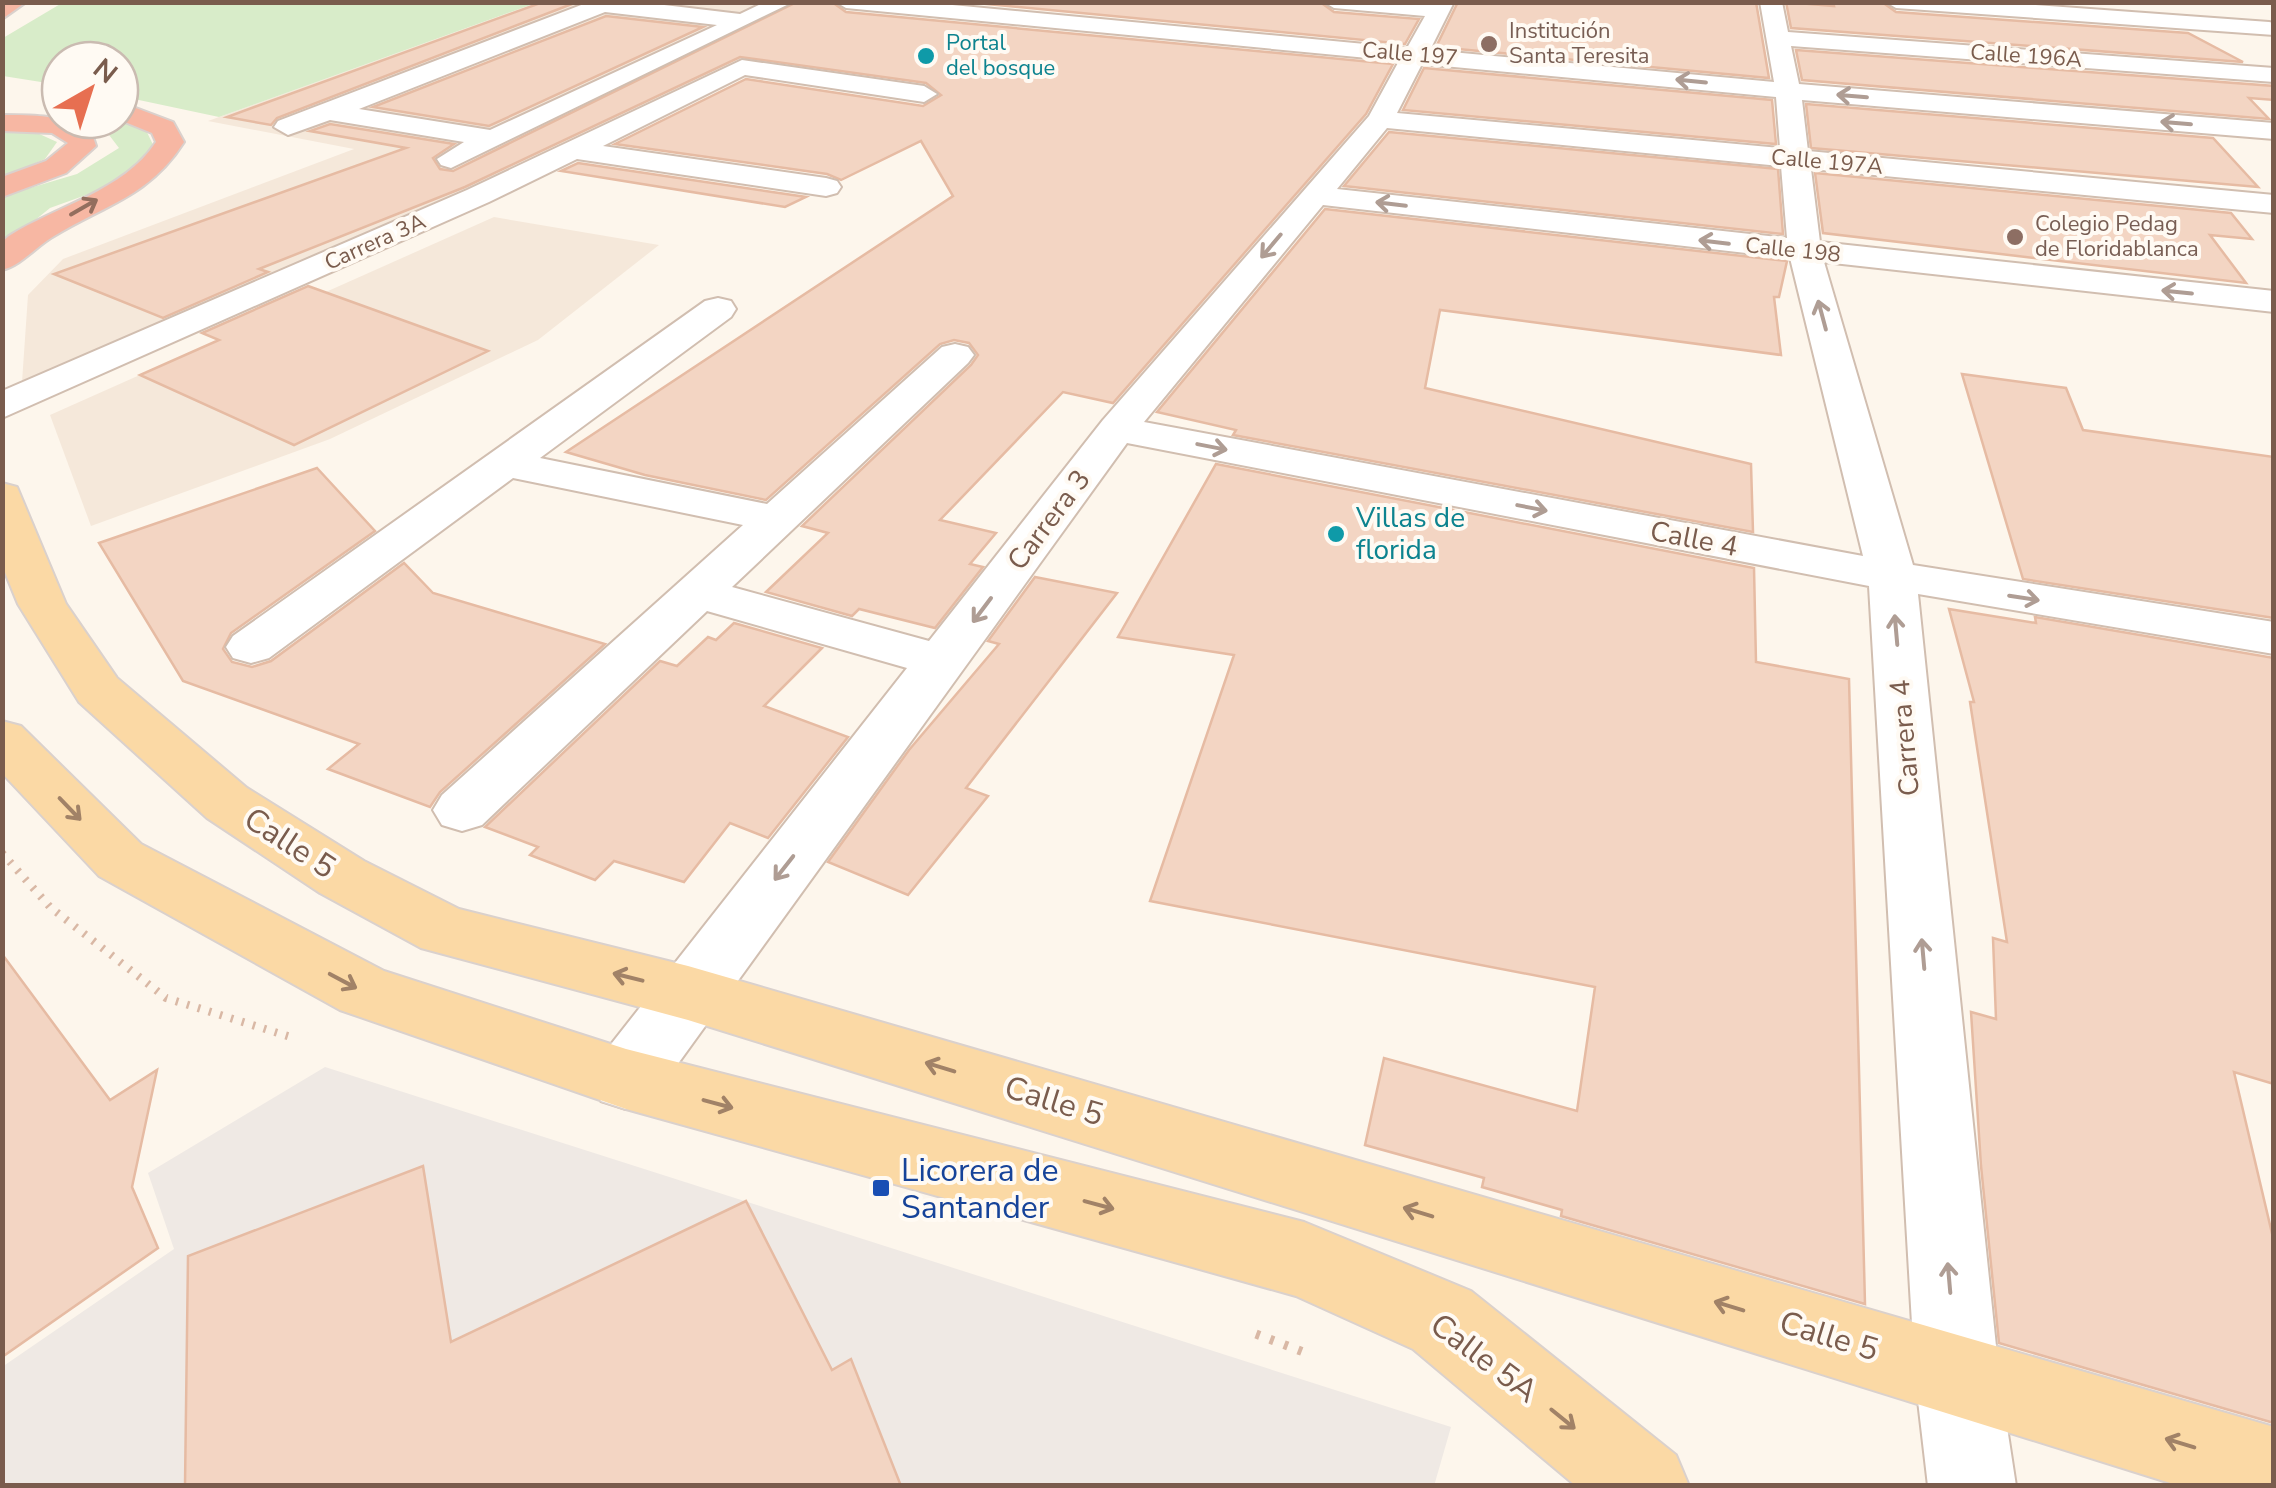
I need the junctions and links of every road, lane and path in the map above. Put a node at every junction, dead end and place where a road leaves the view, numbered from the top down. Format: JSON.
{"nodes":[{"id":1,"x":784,"y":2,"type":"edge"},
{"id":2,"x":846,"y":2,"type":"edge"},
{"id":3,"x":1028,"y":2,"type":"edge"},
{"id":4,"x":1334,"y":2,"type":"edge"},
{"id":5,"x":1896,"y":2,"type":"edge"},
{"id":6,"x":2244,"y":2,"type":"edge"},
{"id":7,"x":606,"y":4,"type":"edge"},
{"id":8,"x":1441,"y":7,"type":"edge"},
{"id":9,"x":1004,"y":18,"type":"junction"},
{"id":10,"x":1775,"y":20,"type":"edge"},
{"id":11,"x":744,"y":21,"type":"junction"},
{"id":12,"x":2271,"y":31,"type":"edge"},
{"id":13,"x":776,"y":49,"type":"dead end"},
{"id":14,"x":1416,"y":54,"type":"junction"},
{"id":15,"x":742,"y":67,"type":"junction"},
{"id":16,"x":2274,"y":75,"type":"edge"},
{"id":17,"x":1788,"y":91,"type":"junction"},
{"id":18,"x":924,"y":94,"type":"dead end"},
{"id":19,"x":2,"y":99,"type":"edge"},
{"id":20,"x":40,"y":102,"type":"edge"},
{"id":21,"x":330,"y":112,"type":"junction"},
{"id":22,"x":140,"y":118,"type":"edge"},
{"id":23,"x":1380,"y":119,"type":"junction"},
{"id":24,"x":2,"y":123,"type":"edge"},
{"id":25,"x":288,"y":128,"type":"dead end"},
{"id":26,"x":2274,"y":131,"type":"edge"},
{"id":27,"x":494,"y":139,"type":"junction"},
{"id":28,"x":575,"y":150,"type":"junction"},
{"id":29,"x":452,"y":159,"type":"dead end"},
{"id":30,"x":1795,"y":159,"type":"junction"},
{"id":31,"x":2,"y":188,"type":"edge"},
{"id":32,"x":826,"y":188,"type":"dead end"},
{"id":33,"x":1313,"y":196,"type":"junction"},
{"id":34,"x":2274,"y":204,"type":"edge"},
{"id":35,"x":1805,"y":252,"type":"junction"},
{"id":36,"x":2,"y":260,"type":"edge"},
{"id":37,"x":2274,"y":302,"type":"edge"},
{"id":38,"x":718,"y":309,"type":"dead end"},
{"id":39,"x":955,"y":355,"type":"dead end"},
{"id":40,"x":2,"y":406,"type":"edge"},
{"id":41,"x":1117,"y":429,"type":"junction"},
{"id":42,"x":508,"y":464,"type":"junction"},
{"id":43,"x":2,"y":496,"type":"edge"},
{"id":44,"x":777,"y":520,"type":"junction"},
{"id":45,"x":1892,"y":576,"type":"junction"},
{"id":46,"x":698,"y":593,"type":"junction"},
{"id":47,"x":2274,"y":638,"type":"edge"},
{"id":48,"x":251,"y":647,"type":"dead end"},
{"id":49,"x":943,"y":662,"type":"junction"},
{"id":50,"x":2,"y":739,"type":"edge"},
{"id":51,"x":462,"y":810,"type":"dead end"},
{"id":52,"x":688,"y":992,"type":"junction"},
{"id":53,"x":626,"y":1080,"type":"junction"},
{"id":54,"x":1956,"y":1375,"type":"junction"},
{"id":55,"x":2274,"y":1471,"type":"edge"},
{"id":56,"x":1646,"y":1486,"type":"edge"},
{"id":57,"x":1972,"y":1486,"type":"edge"}],
"edges":[{"from":1,"to":11,"type":"street"},
{"from":2,"to":9,"type":"street","name":"Calle 197"},
{"from":3,"to":9,"type":"street"},
{"from":4,"to":8,"type":"street"},
{"from":5,"to":12,"type":"street"},
{"from":6,"to":12,"type":"street"},
{"from":7,"to":11,"type":"street"},
{"from":7,"to":21,"type":"street"},
{"from":8,"to":14,"type":"street","name":"Carrera 3"},
{"from":9,"to":14,"type":"street","name":"Calle 197"},
{"from":10,"to":16,"type":"street","name":"Calle 196A"},
{"from":10,"to":17,"type":"street","name":"Carrera 4"},
{"from":11,"to":27,"type":"street"},
{"from":13,"to":15,"type":"street","name":"Carrera 3A"},
{"from":17,"to":14,"type":"street","name":"Calle 197","one_way":true},
{"from":14,"to":23,"type":"street","name":"Carrera 3"},
{"from":15,"to":18,"type":"street"},
{"from":15,"to":28,"type":"street","name":"Carrera 3A"},
{"from":26,"to":17,"type":"street","name":"Calle 197","one_way":true},
{"from":17,"to":30,"type":"street","name":"Carrera 4"},
{"from":19,"to":20,"type":"highway"},
{"from":21,"to":25,"type":"street"},
{"from":21,"to":27,"type":"street"},
{"from":36,"to":22,"type":"highway","one_way":true},
{"from":23,"to":30,"type":"street","name":"Calle 197A"},
{"from":23,"to":33,"type":"street","name":"Carrera 3"},
{"from":24,"to":31,"type":"highway"},
{"from":27,"to":29,"type":"street"},
{"from":28,"to":32,"type":"street"},
{"from":28,"to":40,"type":"street","name":"Carrera 3A"},
{"from":30,"to":34,"type":"street","name":"Calle 197A"},
{"from":30,"to":35,"type":"street","name":"Carrera 4"},
{"from":35,"to":33,"type":"street","name":"Calle 198","one_way":true},
{"from":33,"to":41,"type":"street","name":"Carrera 3","one_way":true},
{"from":37,"to":35,"type":"street","name":"Calle 198","one_way":true},
{"from":45,"to":35,"type":"street","name":"Carrera 4","one_way":true},
{"from":38,"to":42,"type":"street"},
{"from":39,"to":44,"type":"street"},
{"from":41,"to":45,"type":"street","name":"Calle 4","one_way":true},
{"from":41,"to":49,"type":"street","name":"Carrera 3","one_way":true},
{"from":42,"to":44,"type":"street"},
{"from":42,"to":48,"type":"street"},
{"from":52,"to":43,"type":"main road","name":"Calle 5","one_way":true},
{"from":44,"to":46,"type":"street"},
{"from":45,"to":47,"type":"street","name":"Calle 4","one_way":true},
{"from":54,"to":45,"type":"street","name":"Carrera 4","one_way":true},
{"from":46,"to":49,"type":"street"},
{"from":46,"to":51,"type":"street"},
{"from":49,"to":52,"type":"street","name":"Carrera 3","one_way":true},
{"from":50,"to":53,"type":"main road","one_way":true},
{"from":52,"to":53,"type":"street","name":"Carrera 3"},
{"from":54,"to":52,"type":"main road","name":"Calle 5","one_way":true},
{"from":53,"to":56,"type":"main road","name":"Calle 5A","one_way":true},
{"from":55,"to":54,"type":"main road","name":"Calle 5","one_way":true},
{"from":54,"to":57,"type":"street","name":"Carrera 4"}]}
